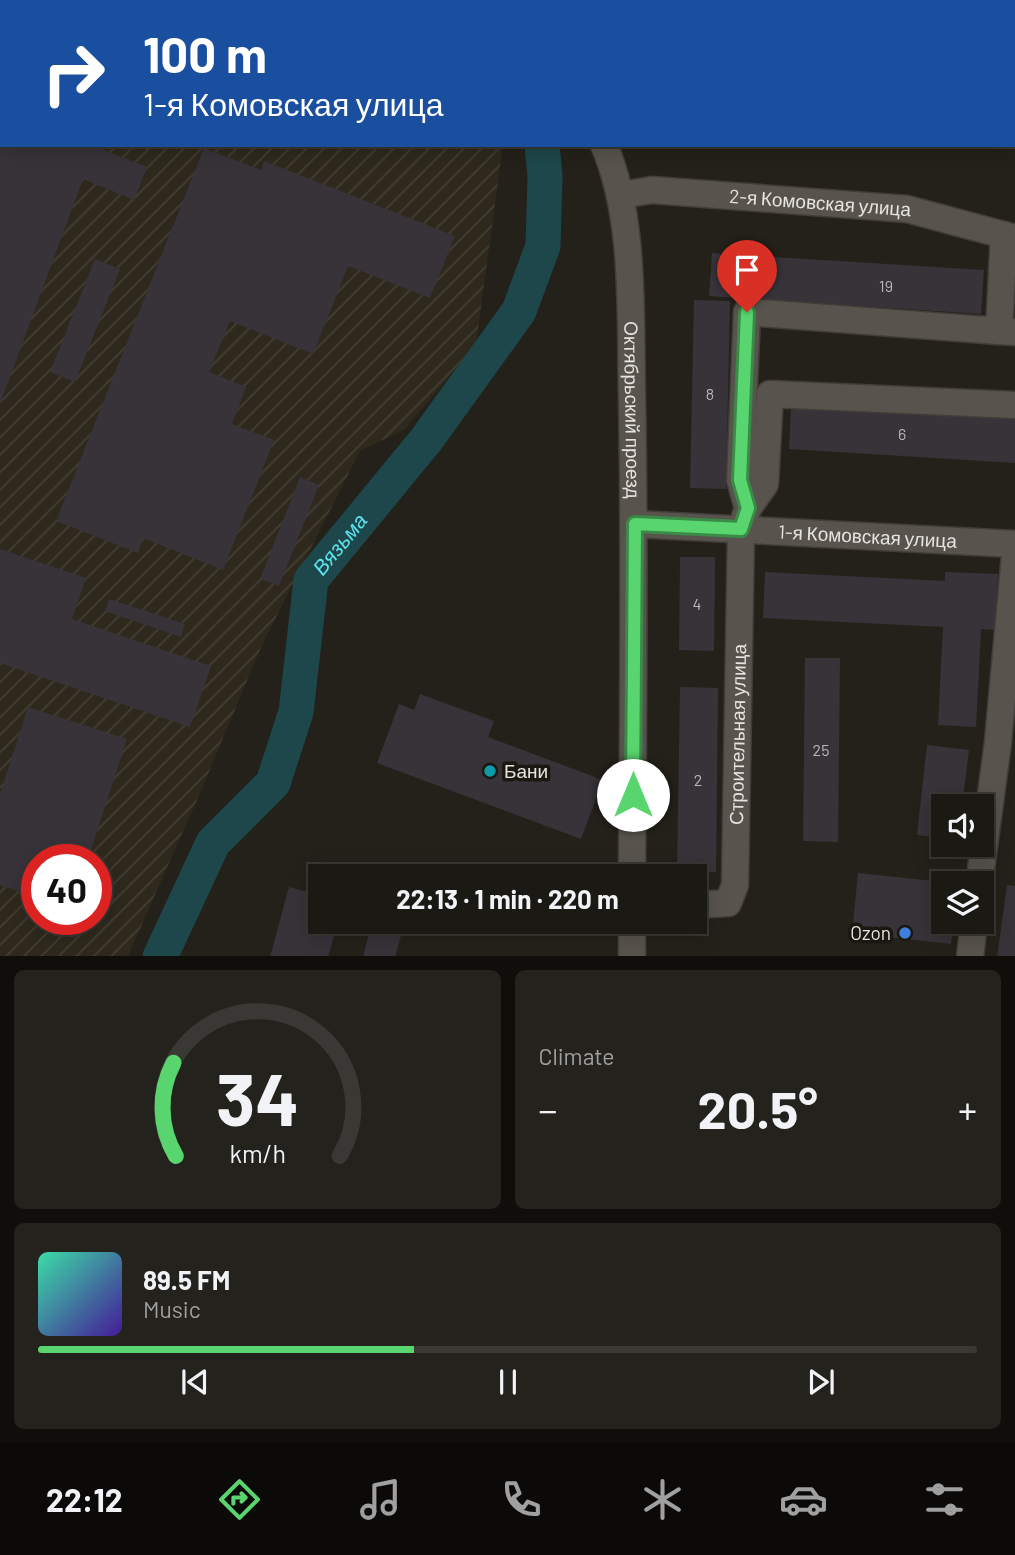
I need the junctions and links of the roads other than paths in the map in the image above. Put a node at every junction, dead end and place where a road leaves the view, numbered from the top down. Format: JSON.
{"nodes":[{"id":1,"x":605,"y":147,"type":"edge"},
{"id":2,"x":621,"y":195,"type":"junction"},
{"id":3,"x":1010,"y":237,"type":"edge"},
{"id":4,"x":1007,"y":332,"type":"edge"},
{"id":5,"x":1015,"y":405,"type":"edge"},
{"id":6,"x":744,"y":519,"type":"junction"},
{"id":7,"x":635,"y":524,"type":"junction"},
{"id":8,"x":1015,"y":544,"type":"edge"},
{"id":9,"x":1015,"y":555,"type":"edge"},
{"id":10,"x":1007,"y":742,"type":"edge"},
{"id":11,"x":632,"y":864,"type":"edge"},
{"id":12,"x":982,"y":871,"type":"edge"},
{"id":13,"x":707,"y":904,"type":"edge"},
{"id":14,"x":632,"y":934,"type":"edge"},
{"id":15,"x":973,"y":934,"type":"edge"},
{"id":16,"x":632,"y":956,"type":"edge"},
{"id":17,"x":970,"y":956,"type":"edge"}],
"edges":[{"from":1,"to":2,"type":"street","name":"Октябрьский проезд"},
{"from":2,"to":3,"type":"street","name":"2-я Комовская улица"},
{"from":2,"to":7,"type":"street","name":"Октябрьский проезд"},
{"from":3,"to":4,"type":"street"},
{"from":4,"to":6,"type":"street"},
{"from":5,"to":6,"type":"street"},
{"from":6,"to":7,"type":"street","name":"1-я Комовская улица"},
{"from":6,"to":8,"type":"street","name":"1-я Комовская улица"},
{"from":6,"to":13,"type":"street","name":"Строительная улица"},
{"from":7,"to":11,"type":"street","name":"Октябрьский проезд"},
{"from":9,"to":10,"type":"street"},
{"from":10,"to":12,"type":"street"},
{"from":14,"to":16,"type":"street"},
{"from":15,"to":17,"type":"street"}]}
